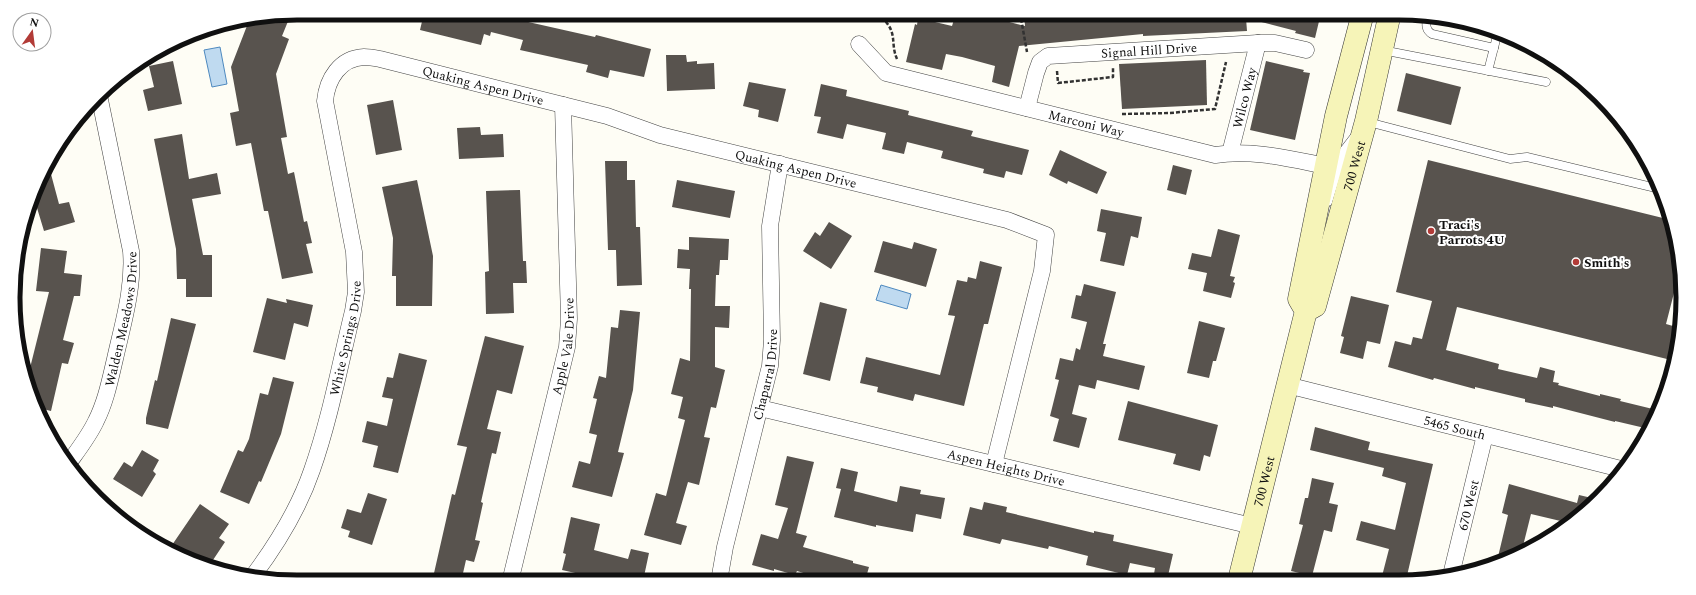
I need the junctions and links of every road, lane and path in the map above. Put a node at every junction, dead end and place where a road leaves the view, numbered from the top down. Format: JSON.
{"nodes":[{"id":1,"x":884,"y":20,"type":"edge"},
{"id":2,"x":1021,"y":20,"type":"edge"},
{"id":3,"x":1361,"y":20,"type":"edge"},
{"id":4,"x":1388,"y":20,"type":"edge"},
{"id":5,"x":1427,"y":22,"type":"edge"},
{"id":6,"x":1496,"y":38,"type":"edge"},
{"id":7,"x":1258,"y":43,"type":"junction"},
{"id":8,"x":859,"y":44,"type":"dead end"},
{"id":9,"x":1494,"y":48,"type":"junction"},
{"id":10,"x":1381,"y":49,"type":"junction"},
{"id":11,"x":1306,"y":50,"type":"dead end"},
{"id":12,"x":1027,"y":53,"type":"dead end"},
{"id":13,"x":1228,"y":56,"type":"dead end"},
{"id":14,"x":899,"y":62,"type":"dead end"},
{"id":15,"x":1113,"y":63,"type":"dead end"},
{"id":16,"x":1051,"y":71,"type":"dead end"},
{"id":17,"x":1488,"y":71,"type":"junction"},
{"id":18,"x":1546,"y":82,"type":"dead end"},
{"id":19,"x":328,"y":85,"type":"joint"},
{"id":20,"x":100,"y":102,"type":"edge"},
{"id":21,"x":563,"y":106,"type":"junction"},
{"id":22,"x":1027,"y":108,"type":"junction"},
{"id":23,"x":1117,"y":119,"type":"dead end"},
{"id":24,"x":1366,"y":121,"type":"junction"},
{"id":25,"x":1230,"y":153,"type":"junction"},
{"id":26,"x":780,"y":164,"type":"junction"},
{"id":27,"x":1326,"y":166,"type":"junction"},
{"id":28,"x":1653,"y":187,"type":"edge"},
{"id":29,"x":1309,"y":250,"type":"junction"},
{"id":30,"x":1306,"y":311,"type":"junction"},
{"id":31,"x":1287,"y":385,"type":"junction"},
{"id":32,"x":760,"y":408,"type":"junction"},
{"id":33,"x":1485,"y":435,"type":"junction"},
{"id":34,"x":72,"y":459,"type":"edge"},
{"id":35,"x":994,"y":464,"type":"junction"},
{"id":36,"x":1617,"y":468,"type":"edge"},
{"id":37,"x":1252,"y":526,"type":"junction"},
{"id":38,"x":1452,"y":570,"type":"edge"},
{"id":39,"x":256,"y":572,"type":"edge"},
{"id":40,"x":512,"y":575,"type":"edge"},
{"id":41,"x":720,"y":575,"type":"edge"},
{"id":42,"x":1240,"y":575,"type":"edge"}],
"edges":[{"from":1,"to":14,"type":"path"},
{"from":2,"to":12,"type":"path"},
{"from":3,"to":27,"type":"main road","name":"700 West"},
{"from":4,"to":10,"type":"main road","name":"700 West"},
{"from":5,"to":9,"type":"lane"},
{"from":6,"to":9,"type":"lane"},
{"from":7,"to":11,"type":"street","name":"Signal Hill Drive"},
{"from":7,"to":22,"type":"street","name":"Signal Hill Drive"},
{"from":7,"to":25,"type":"street","name":"Wilco Way"},
{"from":8,"to":22,"type":"street","name":"Marconi Way"},
{"from":9,"to":17,"type":"lane"},
{"from":10,"to":17,"type":"lane"},
{"from":10,"to":24,"type":"main road","name":"700 West"},
{"from":13,"to":23,"type":"path"},
{"from":15,"to":16,"type":"path"},
{"from":17,"to":18,"type":"lane"},
{"from":19,"to":21,"type":"street","name":"Quaking Aspen Drive"},
{"from":19,"to":39,"type":"street","name":"White Springs Drive"},
{"from":20,"to":34,"type":"street","name":"Walden Meadows Drive"},
{"from":21,"to":26,"type":"street","name":"Quaking Aspen Drive"},
{"from":21,"to":40,"type":"street","name":"Apple Vale Drive"},
{"from":22,"to":25,"type":"street","name":"Marconi Way"},
{"from":24,"to":28,"type":"lane"},
{"from":24,"to":29,"type":"lane"},
{"from":24,"to":30,"type":"main road","name":"700 West"},
{"from":25,"to":27,"type":"street","name":"Marconi Way"},
{"from":26,"to":32,"type":"street","name":"Chaparral Drive"},
{"from":26,"to":35,"type":"street","name":"Quaking Aspen Drive"},
{"from":27,"to":29,"type":"main road","name":"700 West"},
{"from":29,"to":30,"type":"main road","name":"700 West"},
{"from":30,"to":31,"type":"main road","name":"700 West"},
{"from":31,"to":33,"type":"street","name":"5465 South"},
{"from":31,"to":37,"type":"main road","name":"700 West"},
{"from":32,"to":35,"type":"street","name":"Aspen Heights Drive"},
{"from":32,"to":41,"type":"street","name":"Chaparral Drive"},
{"from":33,"to":36,"type":"street","name":"5465 South"},
{"from":33,"to":38,"type":"street","name":"670 West"},
{"from":35,"to":37,"type":"street","name":"Aspen Heights Drive"},
{"from":37,"to":42,"type":"main road","name":"700 West"}]}
